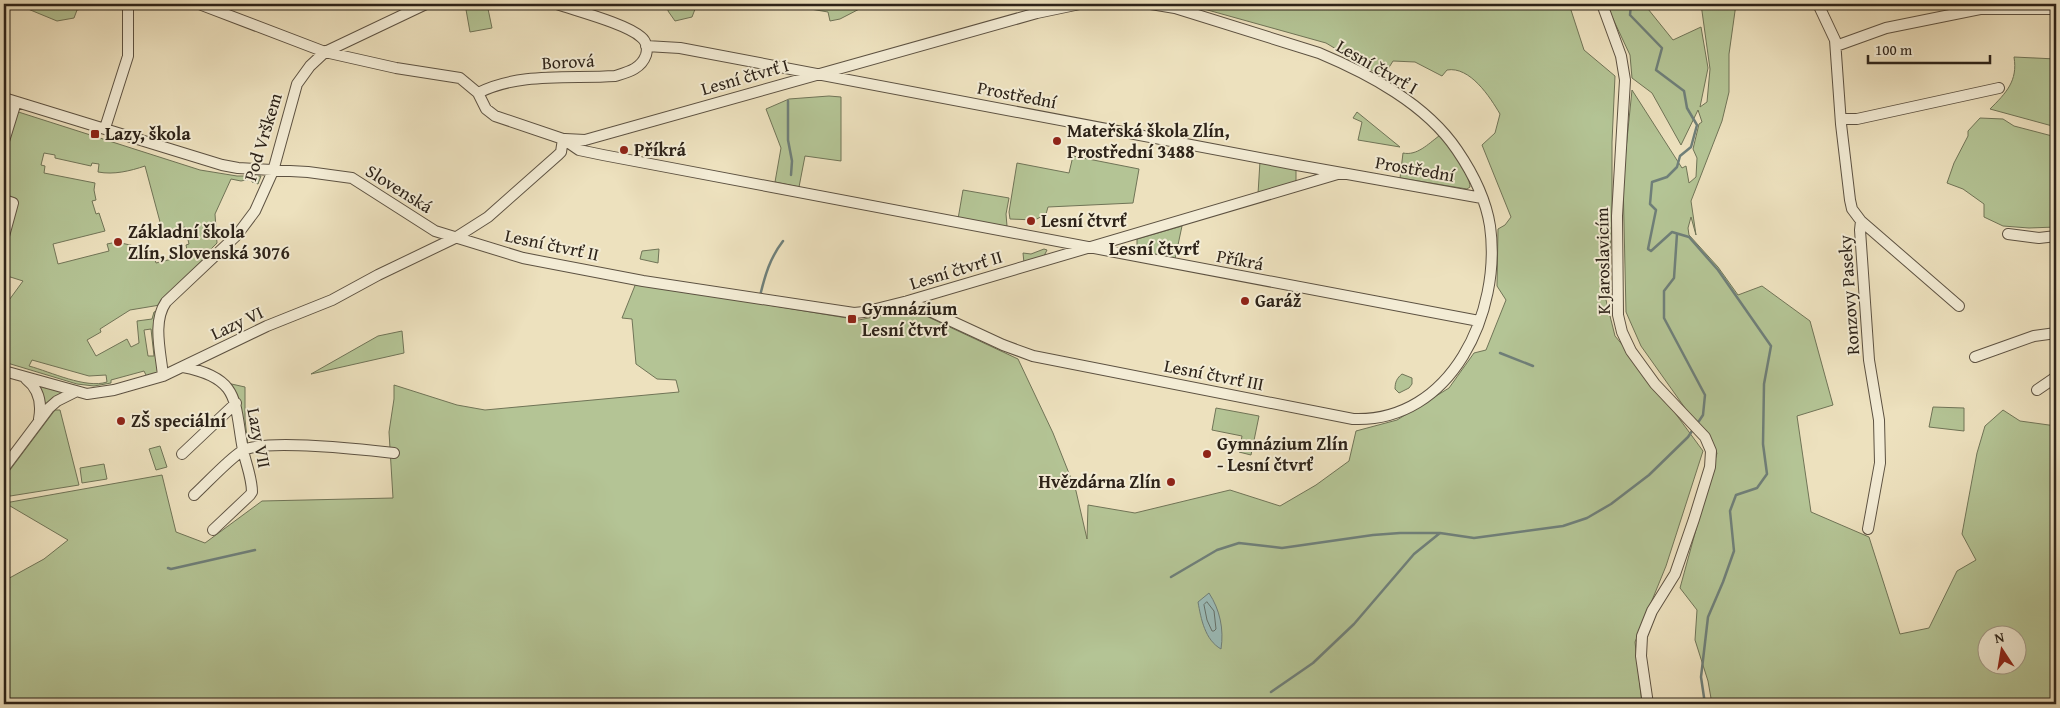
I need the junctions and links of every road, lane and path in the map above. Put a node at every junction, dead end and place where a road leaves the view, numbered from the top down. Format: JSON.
{"nodes":[{"id":1,"x":128,"y":4,"type":"edge"},
{"id":2,"x":199,"y":4,"type":"edge"},
{"id":3,"x":426,"y":4,"type":"edge"},
{"id":4,"x":557,"y":4,"type":"edge"},
{"id":5,"x":1080,"y":4,"type":"edge"},
{"id":6,"x":1151,"y":4,"type":"edge"},
{"id":7,"x":1602,"y":4,"type":"edge"},
{"id":8,"x":1818,"y":4,"type":"edge"},
{"id":9,"x":2056,"y":9,"type":"edge"},
{"id":10,"x":646,"y":46,"type":"junction"},
{"id":11,"x":1836,"y":46,"type":"junction"},
{"id":12,"x":325,"y":52,"type":"junction"},
{"id":13,"x":870,"y":60,"type":"junction"},
{"id":14,"x":774,"y":66,"type":"junction"},
{"id":15,"x":816,"y":74,"type":"junction"},
{"id":16,"x":869,"y":84,"type":"junction"},
{"id":17,"x":773,"y":86,"type":"junction"},
{"id":18,"x":1999,"y":88,"type":"dead end"},
{"id":19,"x":478,"y":93,"type":"junction"},
{"id":20,"x":4,"y":98,"type":"edge"},
{"id":21,"x":16,"y":102,"type":"junction"},
{"id":22,"x":1841,"y":120,"type":"junction"},
{"id":23,"x":105,"y":128,"type":"junction"},
{"id":24,"x":603,"y":134,"type":"junction"},
{"id":25,"x":563,"y":139,"type":"junction"},
{"id":26,"x":4,"y":141,"type":"edge"},
{"id":27,"x":603,"y":156,"type":"junction"},
{"id":28,"x":1297,"y":165,"type":"junction"},
{"id":29,"x":273,"y":171,"type":"junction"},
{"id":30,"x":1341,"y":173,"type":"junction"},
{"id":31,"x":1297,"y":185,"type":"junction"},
{"id":32,"x":1482,"y":198,"type":"junction"},
{"id":33,"x":4,"y":200,"type":"edge"},
{"id":34,"x":1861,"y":221,"type":"junction"},
{"id":35,"x":2008,"y":234,"type":"dead end"},
{"id":36,"x":4,"y":236,"type":"edge"},
{"id":37,"x":2056,"y":236,"type":"edge"},
{"id":38,"x":455,"y":238,"type":"junction"},
{"id":39,"x":1085,"y":248,"type":"junction"},
{"id":40,"x":908,"y":301,"type":"junction"},
{"id":41,"x":1959,"y":306,"type":"dead end"},
{"id":42,"x":1480,"y":321,"type":"junction"},
{"id":43,"x":2056,"y":333,"type":"edge"},
{"id":44,"x":1974,"y":357,"type":"dead end"},
{"id":45,"x":182,"y":367,"type":"junction"},
{"id":46,"x":4,"y":371,"type":"edge"},
{"id":47,"x":23,"y":376,"type":"junction"},
{"id":48,"x":163,"y":376,"type":"junction"},
{"id":49,"x":2056,"y":377,"type":"edge"},
{"id":50,"x":2036,"y":390,"type":"dead end"},
{"id":51,"x":75,"y":392,"type":"junction"},
{"id":52,"x":236,"y":403,"type":"junction"},
{"id":53,"x":39,"y":420,"type":"junction"},
{"id":54,"x":243,"y":450,"type":"junction"},
{"id":55,"x":394,"y":453,"type":"dead end"},
{"id":56,"x":182,"y":454,"type":"dead end"},
{"id":57,"x":4,"y":468,"type":"edge"},
{"id":58,"x":194,"y":495,"type":"dead end"},
{"id":59,"x":213,"y":530,"type":"dead end"},
{"id":60,"x":1868,"y":530,"type":"dead end"},
{"id":61,"x":1648,"y":704,"type":"edge"}],
"edges":[{"from":1,"to":23,"type":"street"},
{"from":2,"to":12,"type":"street","name":"Příkrá"},
{"from":3,"to":12,"type":"street","name":"Pod Vrškem"},
{"from":4,"to":10,"type":"street"},
{"from":5,"to":13,"type":"street","name":"Lesní čtvrť I"},
{"from":6,"to":32,"type":"street","name":"Lesní čtvrť I"},
{"from":7,"to":61,"type":"street","name":"K Jaroslavicím"},
{"from":8,"to":11,"type":"street","name":"Ronzovy Paseky"},
{"from":9,"to":11,"type":"street"},
{"from":10,"to":14,"type":"street","name":"Prostřední"},
{"from":10,"to":19,"type":"street","name":"Borová"},
{"from":11,"to":22,"type":"street","name":"Ronzovy Paseky"},
{"from":12,"to":19,"type":"street","name":"Příkrá"},
{"from":12,"to":29,"type":"street","name":"Pod Vrškem"},
{"from":13,"to":15,"type":"street","name":"Lesní čtvrť I"},
{"from":13,"to":16,"type":"street"},
{"from":14,"to":15,"type":"street","name":"Prostřední"},
{"from":14,"to":17,"type":"street"},
{"from":15,"to":16,"type":"street","name":"Prostřední"},
{"from":15,"to":17,"type":"street","name":"Lesní čtvrť I"},
{"from":16,"to":28,"type":"street","name":"Prostřední"},
{"from":17,"to":24,"type":"street","name":"Lesní čtvrť I"},
{"from":18,"to":22,"type":"street"},
{"from":19,"to":25,"type":"street","name":"Příkrá"},
{"from":20,"to":21,"type":"street","name":"Slovenská"},
{"from":21,"to":23,"type":"street","name":"Slovenská"},
{"from":21,"to":26,"type":"street"},
{"from":22,"to":34,"type":"street","name":"Ronzovy Paseky"},
{"from":23,"to":29,"type":"street","name":"Slovenská"},
{"from":24,"to":25,"type":"street","name":"Lesní čtvrť I"},
{"from":24,"to":27,"type":"street"},
{"from":25,"to":27,"type":"street","name":"Příkrá"},
{"from":25,"to":38,"type":"street"},
{"from":27,"to":39,"type":"street","name":"Příkrá"},
{"from":28,"to":30,"type":"street","name":"Prostřední"},
{"from":28,"to":31,"type":"street"},
{"from":29,"to":38,"type":"street","name":"Slovenská"},
{"from":29,"to":48,"type":"street","name":"Pod Vrškem"},
{"from":30,"to":31,"type":"street","name":"Lesní čtvrť II"},
{"from":30,"to":32,"type":"street","name":"Prostřední"},
{"from":31,"to":39,"type":"street","name":"Lesní čtvrť II"},
{"from":32,"to":42,"type":"street","name":"Lesní čtvrť I"},
{"from":33,"to":36,"type":"street"},
{"from":34,"to":41,"type":"street"},
{"from":34,"to":60,"type":"street","name":"Ronzovy Paseky"},
{"from":35,"to":37,"type":"street"},
{"from":38,"to":40,"type":"street","name":"Lesní čtvrť II"},
{"from":38,"to":45,"type":"street","name":"Lazy VI"},
{"from":39,"to":40,"type":"street","name":"Lesní čtvrť II"},
{"from":39,"to":42,"type":"street","name":"Příkrá"},
{"from":40,"to":42,"type":"street","name":"Lesní čtvrť III"},
{"from":43,"to":44,"type":"street"},
{"from":45,"to":48,"type":"street","name":"Lazy VI"},
{"from":45,"to":52,"type":"street","name":"Lazy VII"},
{"from":46,"to":47,"type":"street","name":"Lazy VI"},
{"from":47,"to":51,"type":"street","name":"Lazy VI"},
{"from":47,"to":53,"type":"street"},
{"from":48,"to":51,"type":"street","name":"Lazy VI"},
{"from":49,"to":50,"type":"street"},
{"from":51,"to":53,"type":"street"},
{"from":52,"to":54,"type":"street","name":"Lazy VII"},
{"from":52,"to":56,"type":"street"},
{"from":53,"to":57,"type":"street"},
{"from":54,"to":55,"type":"street"},
{"from":54,"to":58,"type":"street"},
{"from":54,"to":59,"type":"street","name":"Lazy VII"}]}
